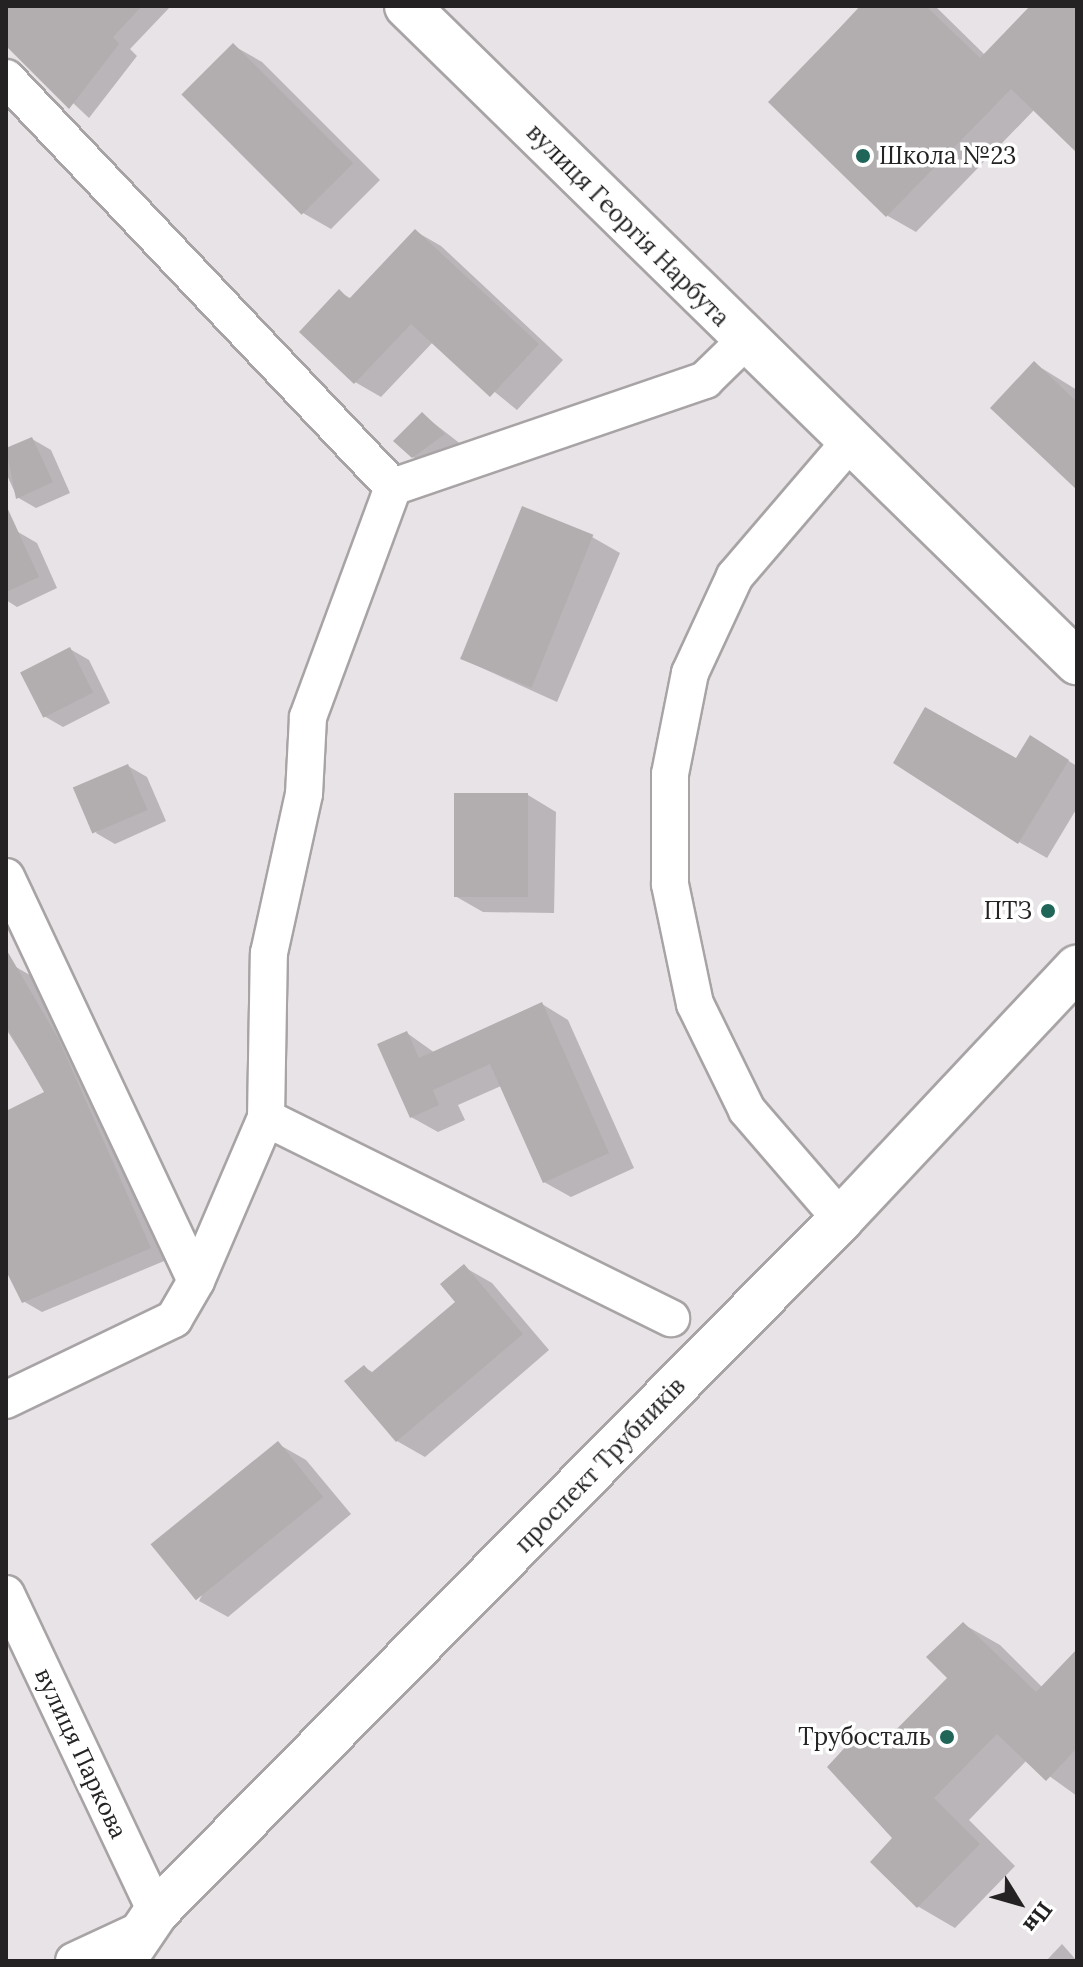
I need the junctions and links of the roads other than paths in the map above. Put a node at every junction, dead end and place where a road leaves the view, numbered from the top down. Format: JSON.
{"nodes":[{"id":1,"x":407,"y":6,"type":"edge"},
{"id":2,"x":6,"y":78,"type":"edge"},
{"id":3,"x":745,"y":341,"type":"junction"},
{"id":4,"x":849,"y":443,"type":"junction"},
{"id":5,"x":393,"y":487,"type":"junction"},
{"id":6,"x":1077,"y":662,"type":"edge"},
{"id":7,"x":6,"y":877,"type":"edge"},
{"id":8,"x":1077,"y":968,"type":"edge"},
{"id":9,"x":266,"y":1118,"type":"junction"},
{"id":10,"x":841,"y":1219,"type":"junction"},
{"id":11,"x":196,"y":1281,"type":"junction"},
{"id":12,"x":671,"y":1318,"type":"dead end"},
{"id":13,"x":6,"y":1400,"type":"edge"},
{"id":14,"x":6,"y":1594,"type":"edge"},
{"id":15,"x":141,"y":1934,"type":"edge"},
{"id":16,"x":74,"y":1961,"type":"edge"}],
"edges":[{"from":1,"to":3,"type":"main road","name":"вулиця Георгія Нарбута"},
{"from":2,"to":5,"type":"street"},
{"from":3,"to":4,"type":"main road","name":"вулиця Георгія Нарбута"},
{"from":3,"to":5,"type":"street"},
{"from":4,"to":6,"type":"main road","name":"вулиця Георгія Нарбута"},
{"from":4,"to":10,"type":"street"},
{"from":5,"to":9,"type":"street"},
{"from":7,"to":11,"type":"street"},
{"from":8,"to":10,"type":"main road","name":"проспект Трубників"},
{"from":9,"to":11,"type":"street"},
{"from":9,"to":12,"type":"street"},
{"from":10,"to":15,"type":"main road","name":"проспект Трубників"},
{"from":11,"to":13,"type":"street"},
{"from":14,"to":15,"type":"street","name":"вулиця Паркова"},
{"from":15,"to":16,"type":"street"}]}
